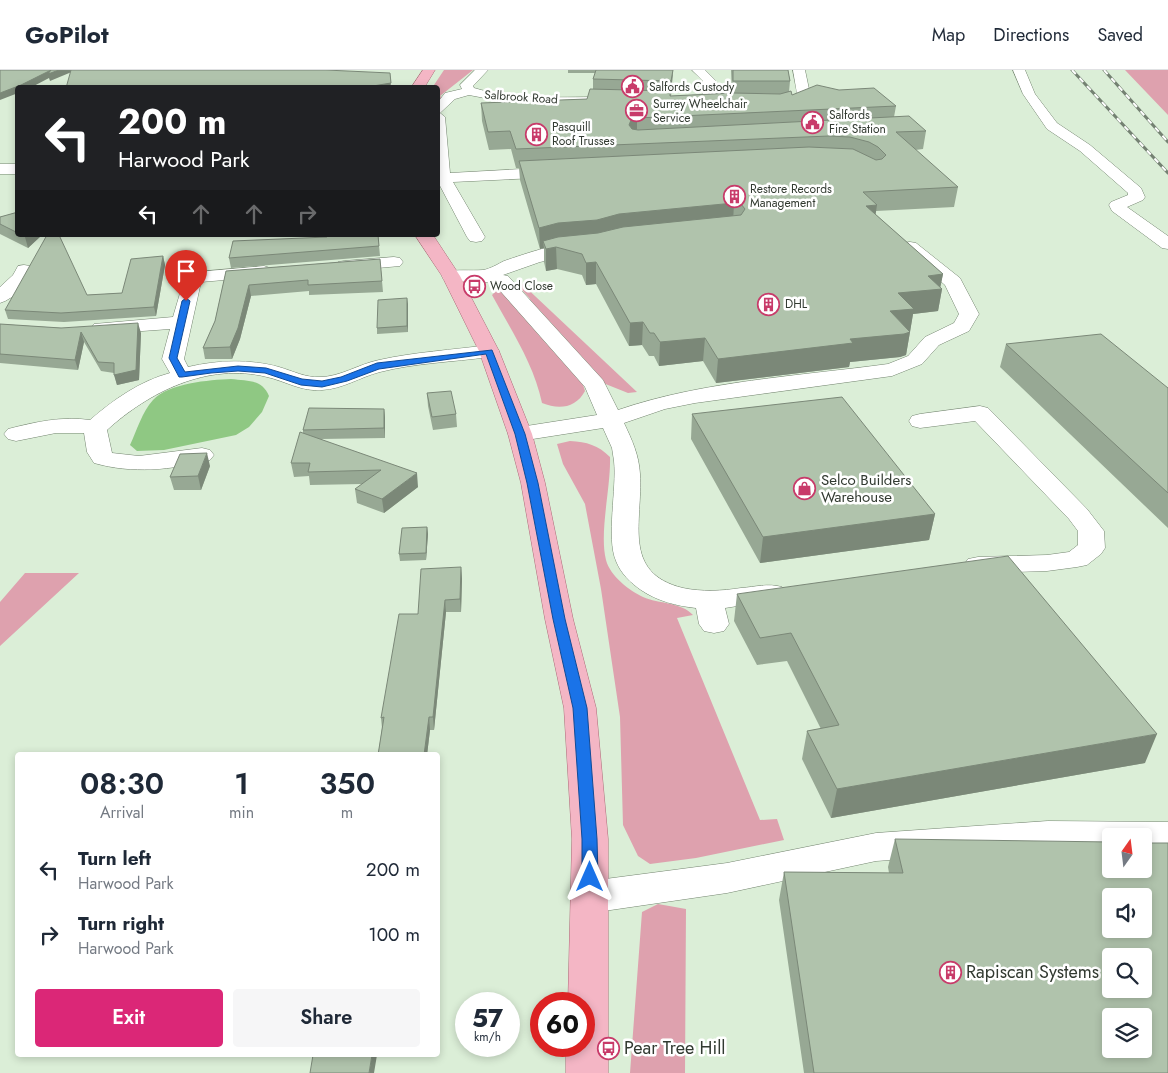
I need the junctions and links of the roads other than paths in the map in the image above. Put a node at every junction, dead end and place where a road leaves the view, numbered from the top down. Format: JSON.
{"nodes":[{"id":1,"x":429,"y":70,"type":"edge"},
{"id":2,"x":482,"y":70,"type":"edge"},
{"id":3,"x":698,"y":70,"type":"edge"},
{"id":4,"x":799,"y":70,"type":"edge"},
{"id":5,"x":1020,"y":70,"type":"edge"},
{"id":6,"x":419,"y":85,"type":"edge"},
{"id":7,"x":469,"y":91,"type":"junction"},
{"id":8,"x":488,"y":96,"type":"junction"},
{"id":9,"x":614,"y":101,"type":"edge"},
{"id":10,"x":726,"y":104,"type":"edge"},
{"id":11,"x":761,"y":106,"type":"edge"},
{"id":12,"x":440,"y":108,"type":"edge"},
{"id":13,"x":510,"y":111,"type":"edge"},
{"id":14,"x":440,"y":141,"type":"edge"},
{"id":15,"x":0,"y":169,"type":"edge"},
{"id":16,"x":15,"y":169,"type":"edge"},
{"id":17,"x":568,"y":172,"type":"edge"},
{"id":18,"x":443,"y":178,"type":"junction"},
{"id":19,"x":892,"y":232,"type":"edge"},
{"id":20,"x":425,"y":237,"type":"edge"},
{"id":21,"x":476,"y":237,"type":"dead end"},
{"id":22,"x":1168,"y":244,"type":"edge"},
{"id":23,"x":602,"y":246,"type":"edge"},
{"id":24,"x":394,"y":262,"type":"dead end"},
{"id":25,"x":327,"y":267,"type":"edge"},
{"id":26,"x":24,"y":270,"type":"dead end"},
{"id":27,"x":279,"y":271,"type":"edge"},
{"id":28,"x":487,"y":274,"type":"junction"},
{"id":29,"x":450,"y":276,"type":"junction"},
{"id":30,"x":0,"y":297,"type":"edge"},
{"id":31,"x":181,"y":322,"type":"junction"},
{"id":32,"x":84,"y":329,"type":"edge"},
{"id":33,"x":489,"y":351,"type":"junction"},
{"id":34,"x":182,"y":375,"type":"junction"},
{"id":35,"x":611,"y":420,"type":"junction"},
{"id":36,"x":920,"y":421,"type":"dead end"},
{"id":37,"x":96,"y":428,"type":"junction"},
{"id":38,"x":16,"y":434,"type":"dead end"},
{"id":39,"x":520,"y":434,"type":"junction"},
{"id":40,"x":202,"y":455,"type":"edge"},
{"id":41,"x":958,"y":568,"type":"edge"},
{"id":42,"x":796,"y":590,"type":"edge"},
{"id":43,"x":1168,"y":836,"type":"edge"},
{"id":44,"x":590,"y":896,"type":"junction"},
{"id":45,"x":587,"y":1073,"type":"edge"}],
"edges":[{"from":1,"to":6,"type":"main road"},
{"from":2,"to":7,"type":"street","name":"Salbrook Road"},
{"from":3,"to":10,"type":"street"},
{"from":4,"to":11,"type":"street"},
{"from":5,"to":22,"type":"street"},
{"from":7,"to":8,"type":"street","name":"Salbrook Road"},
{"from":7,"to":12,"type":"street","name":"Salbrook Road"},
{"from":8,"to":9,"type":"street","name":"Salbrook Road"},
{"from":8,"to":13,"type":"street"},
{"from":14,"to":18,"type":"street"},
{"from":15,"to":16,"type":"street"},
{"from":17,"to":18,"type":"street"},
{"from":18,"to":21,"type":"street"},
{"from":19,"to":35,"type":"street"},
{"from":20,"to":29,"type":"main road"},
{"from":23,"to":28,"type":"street"},
{"from":24,"to":25,"type":"street"},
{"from":26,"to":30,"type":"street"},
{"from":27,"to":31,"type":"street"},
{"from":28,"to":29,"type":"street"},
{"from":28,"to":35,"type":"street"},
{"from":29,"to":33,"type":"main road"},
{"from":31,"to":32,"type":"street"},
{"from":31,"to":34,"type":"street"},
{"from":33,"to":34,"type":"street"},
{"from":33,"to":39,"type":"main road"},
{"from":34,"to":37,"type":"street"},
{"from":35,"to":39,"type":"street"},
{"from":35,"to":42,"type":"street"},
{"from":36,"to":41,"type":"street"},
{"from":37,"to":38,"type":"street"},
{"from":37,"to":40,"type":"street"},
{"from":39,"to":44,"type":"main road"},
{"from":43,"to":44,"type":"street"},
{"from":44,"to":45,"type":"main road"}]}
